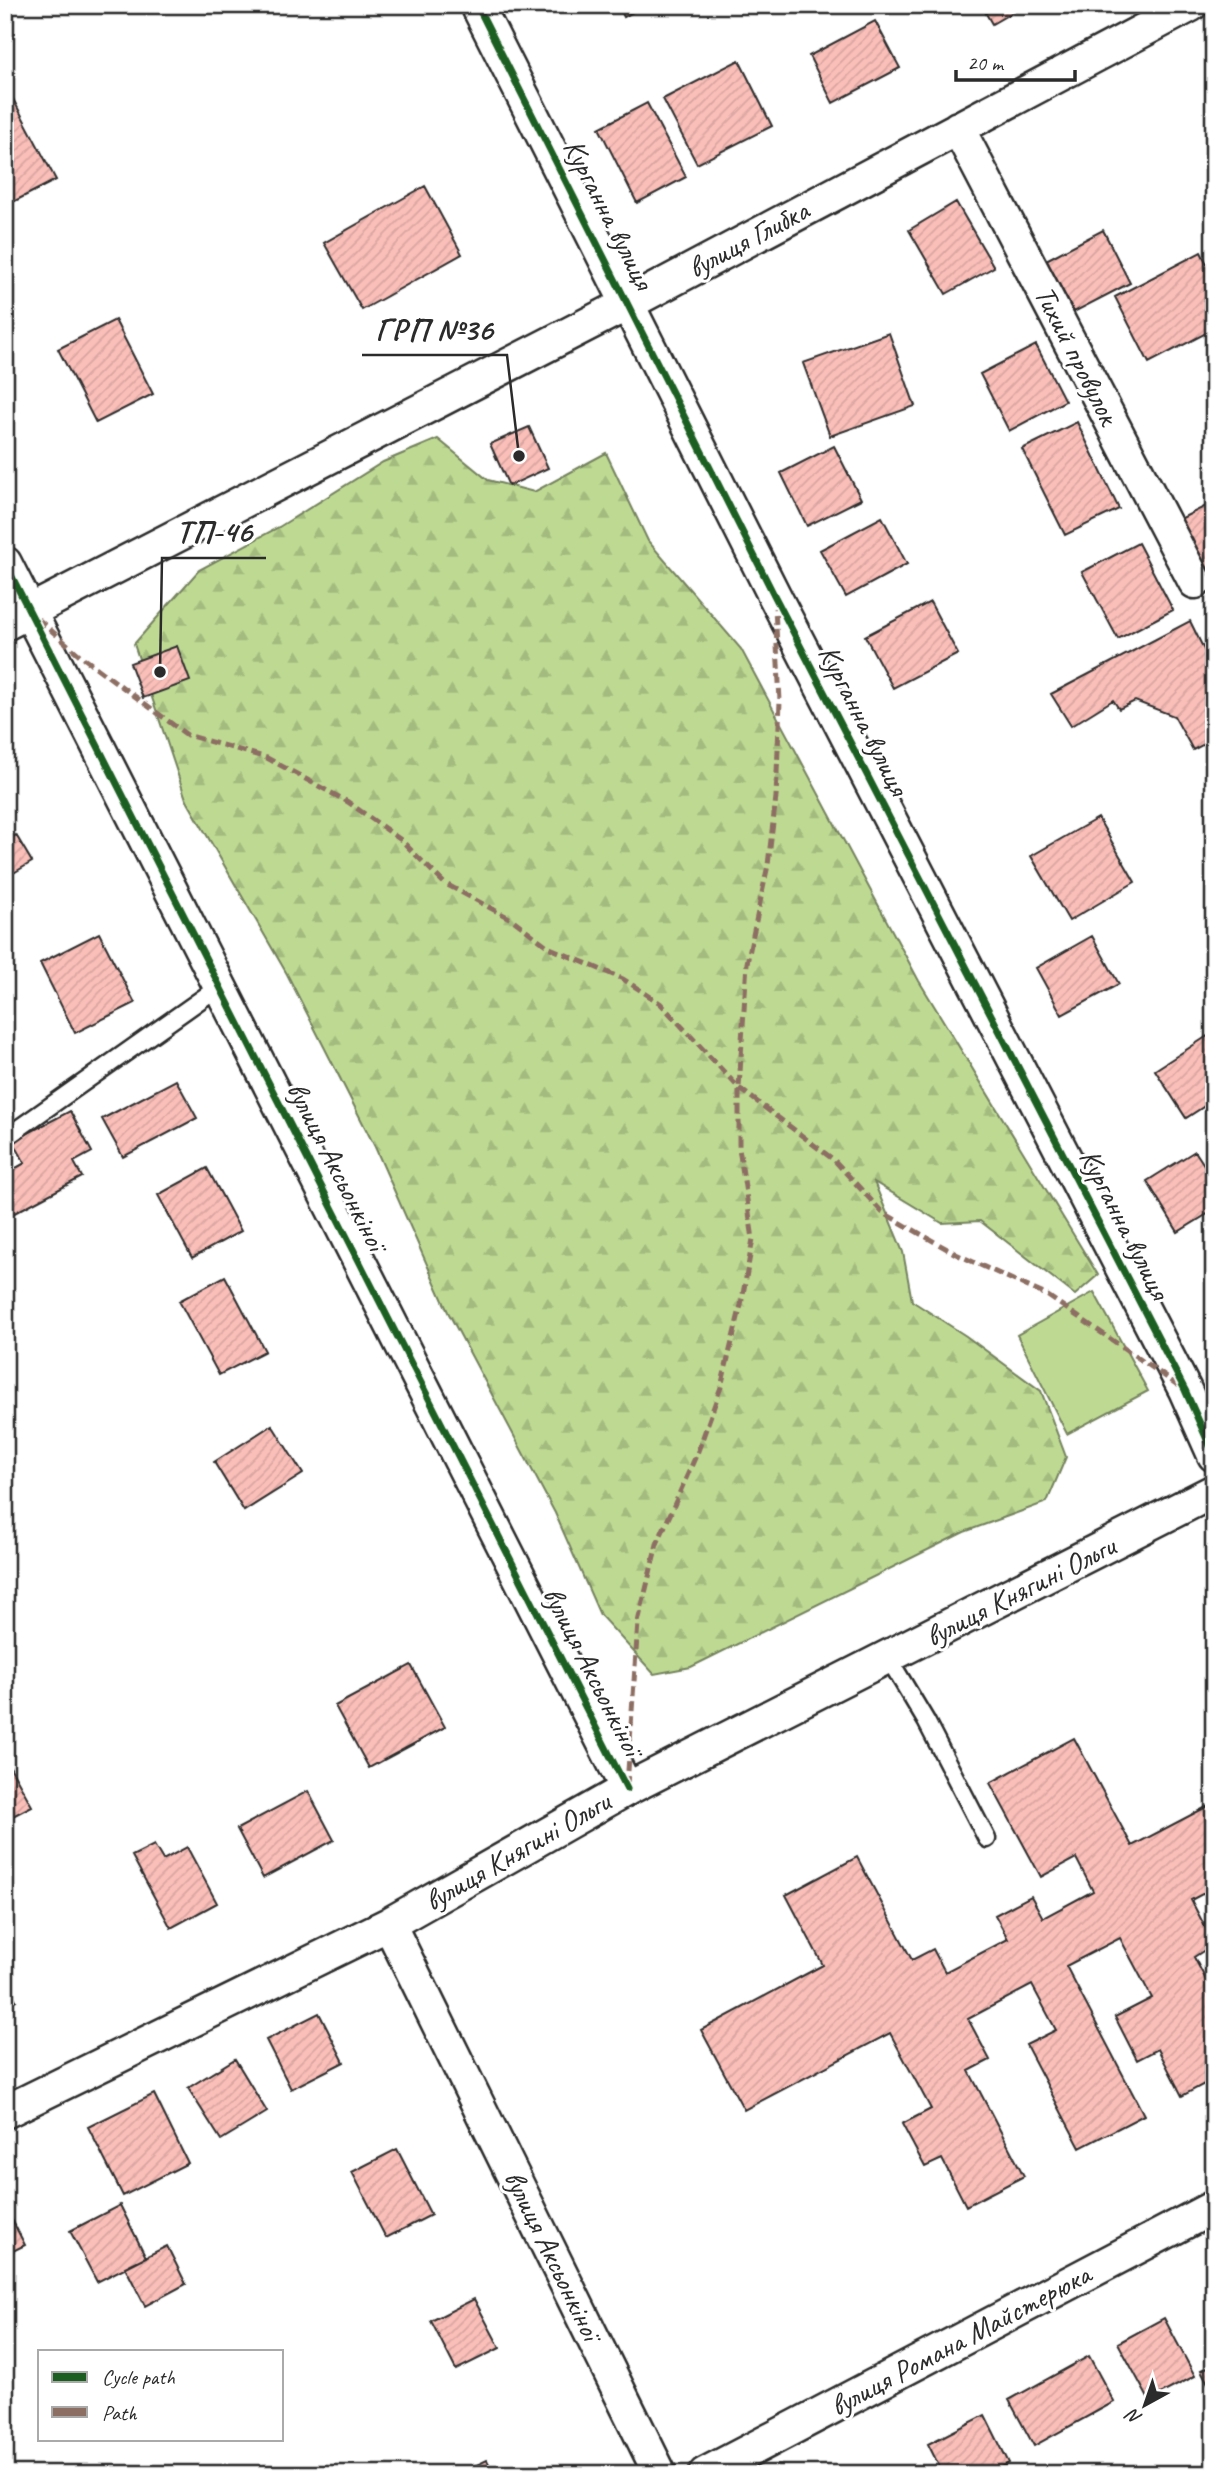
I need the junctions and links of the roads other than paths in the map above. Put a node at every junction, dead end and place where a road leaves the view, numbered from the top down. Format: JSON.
{"nodes":[{"id":1,"x":477,"y":5,"type":"edge"},
{"id":2,"x":1191,"y":5,"type":"edge"},
{"id":3,"x":958,"y":128,"type":"junction"},
{"id":4,"x":629,"y":303,"type":"junction"},
{"id":5,"x":5,"y":563,"type":"edge"},
{"id":6,"x":1195,"y":582,"type":"dead end"},
{"id":7,"x":18,"y":618,"type":"edge"},
{"id":8,"x":220,"y":986,"type":"junction"},
{"id":9,"x":5,"y":1138,"type":"edge"},
{"id":10,"x":1214,"y":1455,"type":"edge"},
{"id":11,"x":1214,"y":1491,"type":"edge"},
{"id":12,"x":888,"y":1658,"type":"junction"},
{"id":13,"x":627,"y":1789,"type":"junction"},
{"id":14,"x":987,"y":1839,"type":"dead end"},
{"id":15,"x":389,"y":1924,"type":"junction"},
{"id":16,"x":5,"y":2112,"type":"edge"},
{"id":17,"x":1214,"y":2207,"type":"edge"},
{"id":18,"x":660,"y":2474,"type":"edge"},
{"id":19,"x":705,"y":2474,"type":"edge"}],
"edges":[{"from":1,"to":4,"type":"street","name":"Курганна вулиця"},
{"from":2,"to":3,"type":"street","name":"вулиця Глибка"},
{"from":3,"to":4,"type":"street","name":"вулиця Глибка"},
{"from":3,"to":6,"type":"street","name":"Тихий провулок"},
{"from":4,"to":7,"type":"street","name":"вулиця Глибка"},
{"from":4,"to":10,"type":"street","name":"Курганна вулиця"},
{"from":5,"to":7,"type":"street","name":"вулиця Аксьонкіної"},
{"from":7,"to":8,"type":"street","name":"вулиця Аксьонкіної"},
{"from":8,"to":9,"type":"lane"},
{"from":8,"to":13,"type":"street","name":"вулиця Аксьонкіної"},
{"from":11,"to":12,"type":"street","name":"вулиця Княгині Ольги"},
{"from":12,"to":13,"type":"street","name":"вулиця Княгині Ольги"},
{"from":12,"to":14,"type":"lane"},
{"from":13,"to":15,"type":"street","name":"вулиця Княгині Ольги"},
{"from":15,"to":16,"type":"street","name":"вулиця Княгині Ольги"},
{"from":15,"to":18,"type":"street","name":"вулиця Аксьонкіної"},
{"from":17,"to":19,"type":"street","name":"вулиця Романа Майстерюка"}]}
